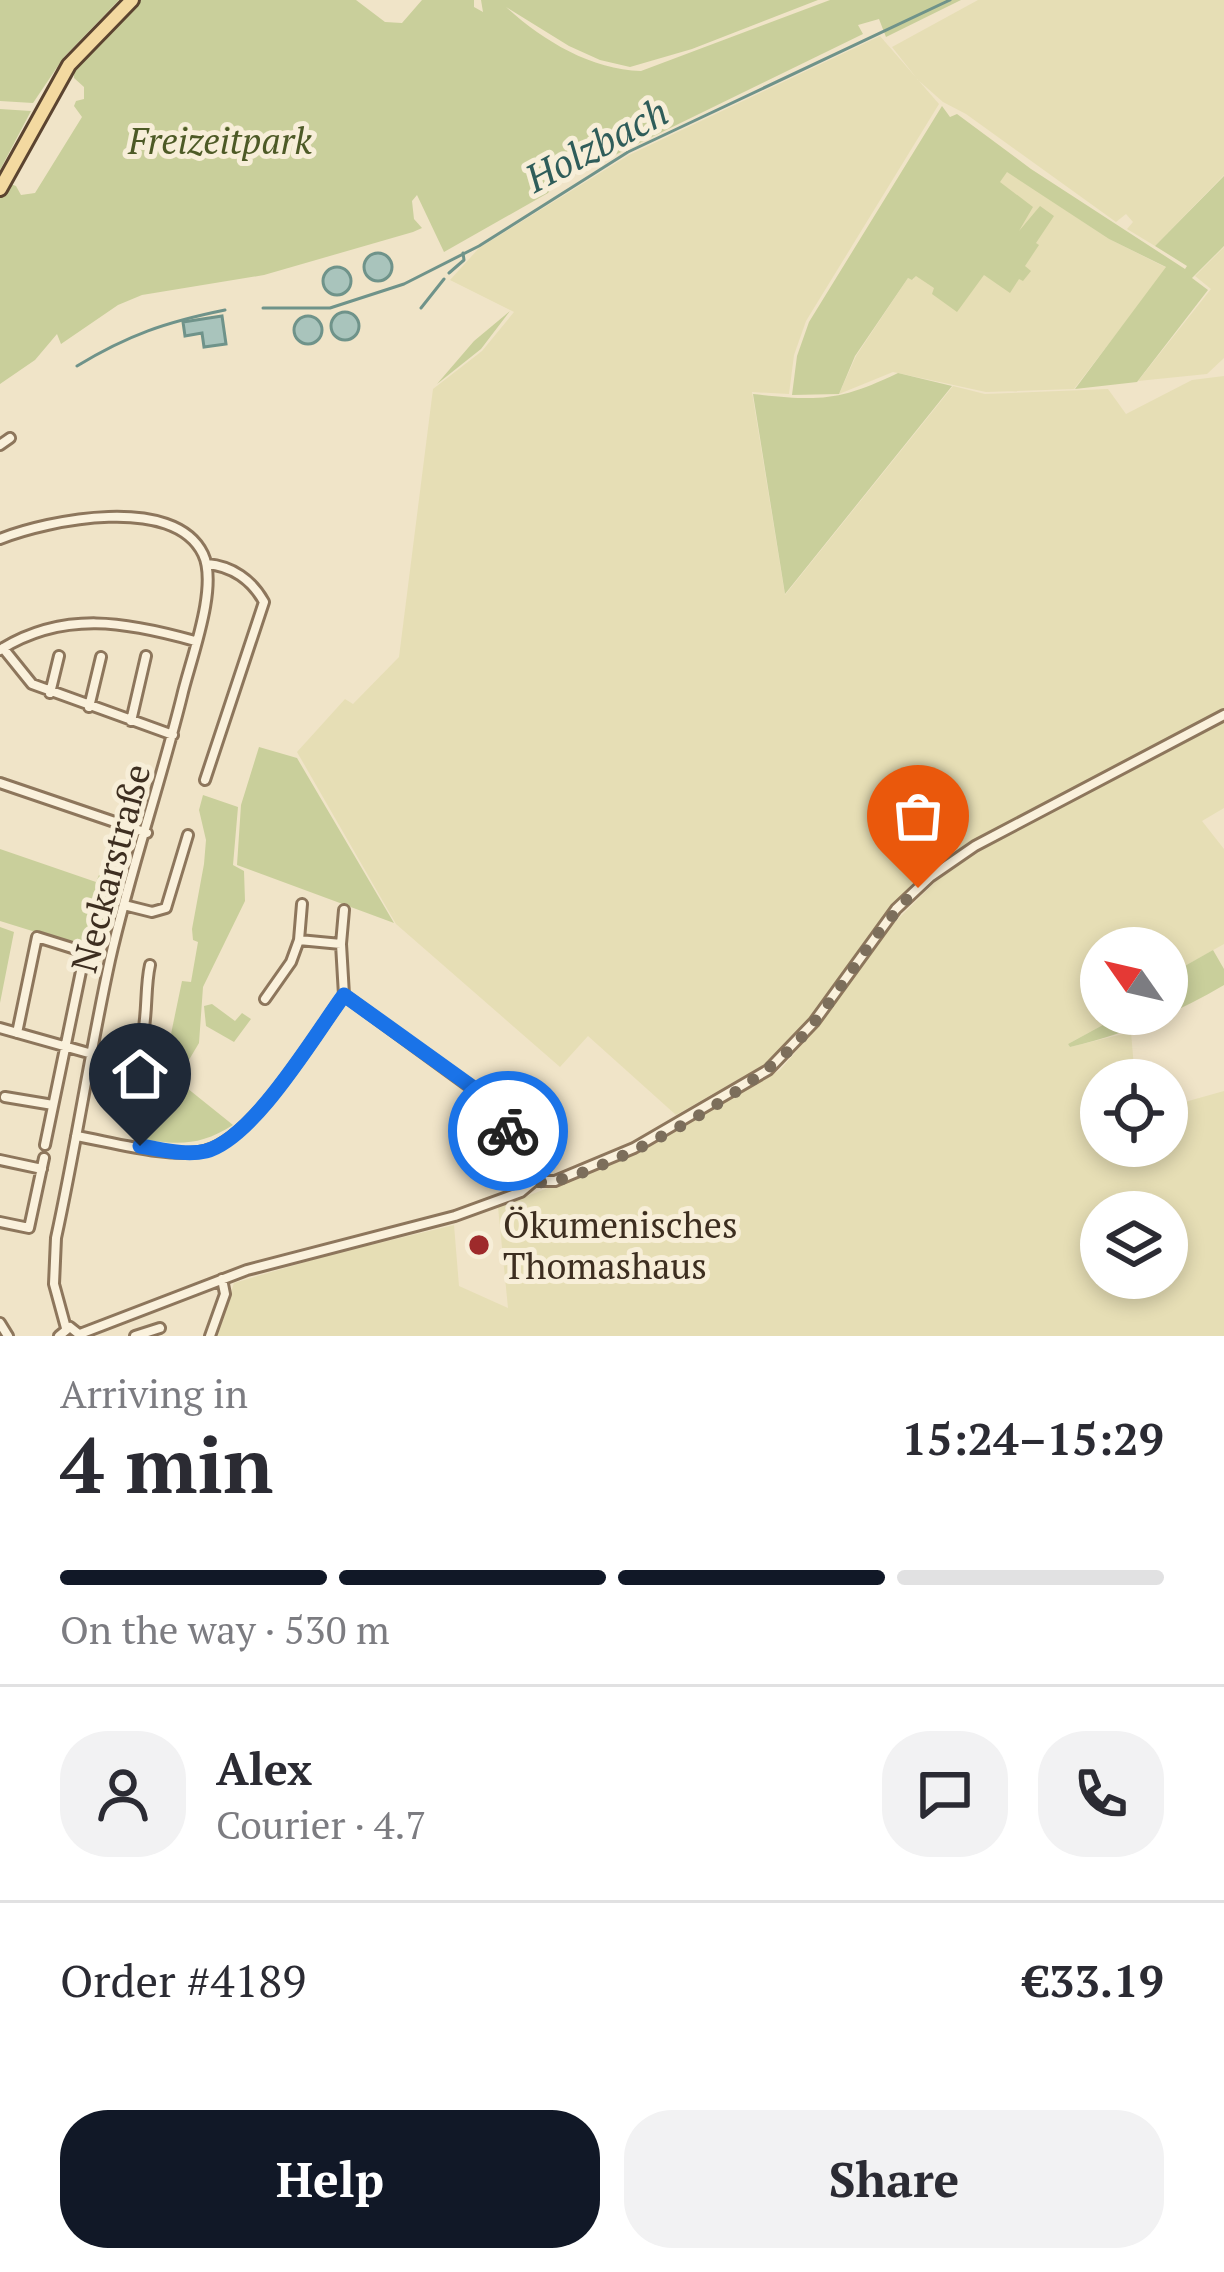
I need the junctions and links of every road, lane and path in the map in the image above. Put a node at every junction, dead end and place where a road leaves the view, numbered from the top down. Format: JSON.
{"nodes":[{"id":1,"x":132,"y":0,"type":"edge"},
{"id":2,"x":0,"y":189,"type":"edge"},
{"id":3,"x":10,"y":439,"type":"dead end"},
{"id":4,"x":0,"y":445,"type":"edge"},
{"id":5,"x":0,"y":539,"type":"edge"},
{"id":6,"x":207,"y":564,"type":"junction"},
{"id":7,"x":195,"y":641,"type":"junction"},
{"id":8,"x":2,"y":648,"type":"edge"},
{"id":9,"x":59,"y":656,"type":"dead end"},
{"id":10,"x":146,"y":656,"type":"dead end"},
{"id":11,"x":101,"y":657,"type":"dead end"},
{"id":12,"x":50,"y":693,"type":"junction"},
{"id":13,"x":89,"y":706,"type":"junction"},
{"id":14,"x":1224,"y":715,"type":"edge"},
{"id":15,"x":131,"y":721,"type":"junction"},
{"id":16,"x":173,"y":735,"type":"junction"},
{"id":17,"x":205,"y":780,"type":"dead end"},
{"id":18,"x":0,"y":784,"type":"edge"},
{"id":19,"x":147,"y":833,"type":"junction"},
{"id":20,"x":188,"y":835,"type":"dead end"},
{"id":21,"x":302,"y":904,"type":"dead end"},
{"id":22,"x":124,"y":905,"type":"junction"},
{"id":23,"x":344,"y":910,"type":"dead end"},
{"id":24,"x":299,"y":940,"type":"junction"},
{"id":25,"x":341,"y":944,"type":"junction"},
{"id":26,"x":150,"y":965,"type":"dead end"},
{"id":27,"x":344,"y":995,"type":"junction"},
{"id":28,"x":265,"y":999,"type":"dead end"},
{"id":29,"x":0,"y":1028,"type":"edge"},
{"id":30,"x":17,"y":1033,"type":"junction"},
{"id":31,"x":67,"y":1047,"type":"junction"},
{"id":32,"x":91,"y":1055,"type":"junction"},
{"id":33,"x":133,"y":1058,"type":"junction"},
{"id":34,"x":5,"y":1097,"type":"dead end"},
{"id":35,"x":53,"y":1105,"type":"junction"},
{"id":36,"x":126,"y":1107,"type":"dead end"},
{"id":37,"x":76,"y":1136,"type":"junction"},
{"id":38,"x":45,"y":1145,"type":"dead end"},
{"id":39,"x":0,"y":1160,"type":"edge"},
{"id":40,"x":533,"y":1181,"type":"junction"},
{"id":41,"x":0,"y":1222,"type":"edge"},
{"id":42,"x":222,"y":1279,"type":"junction"},
{"id":43,"x":0,"y":1323,"type":"edge"},
{"id":44,"x":160,"y":1328,"type":"dead end"},
{"id":45,"x":62,"y":1332,"type":"edge"},
{"id":46,"x":81,"y":1335,"type":"edge"},
{"id":47,"x":8,"y":1336,"type":"edge"},
{"id":48,"x":135,"y":1336,"type":"edge"},
{"id":49,"x":210,"y":1336,"type":"edge"}],
"edges":[{"from":1,"to":2,"type":"main road"},
{"from":3,"to":4,"type":"street"},
{"from":5,"to":6,"type":"street"},
{"from":6,"to":7,"type":"street","name":"Neckarstraße"},
{"from":6,"to":17,"type":"street"},
{"from":7,"to":8,"type":"street"},
{"from":7,"to":16,"type":"street","name":"Neckarstraße"},
{"from":8,"to":12,"type":"street"},
{"from":9,"to":12,"type":"street"},
{"from":10,"to":15,"type":"street"},
{"from":11,"to":13,"type":"street"},
{"from":12,"to":13,"type":"street"},
{"from":13,"to":15,"type":"street"},
{"from":14,"to":40,"type":"street"},
{"from":15,"to":16,"type":"street"},
{"from":16,"to":19,"type":"street","name":"Neckarstraße"},
{"from":18,"to":19,"type":"street"},
{"from":19,"to":22,"type":"street","name":"Neckarstraße"},
{"from":20,"to":22,"type":"street"},
{"from":21,"to":24,"type":"street"},
{"from":22,"to":32,"type":"street","name":"Neckarstraße"},
{"from":23,"to":25,"type":"street"},
{"from":24,"to":25,"type":"street"},
{"from":24,"to":28,"type":"street"},
{"from":25,"to":27,"type":"street"},
{"from":26,"to":33,"type":"street"},
{"from":27,"to":37,"type":"street"},
{"from":27,"to":40,"type":"street"},
{"from":29,"to":30,"type":"street"},
{"from":30,"to":31,"type":"street"},
{"from":30,"to":31,"type":"street"},
{"from":31,"to":32,"type":"street"},
{"from":31,"to":35,"type":"street"},
{"from":32,"to":33,"type":"street"},
{"from":32,"to":37,"type":"street","name":"Neckarstraße"},
{"from":33,"to":36,"type":"street"},
{"from":34,"to":35,"type":"street"},
{"from":35,"to":38,"type":"street"},
{"from":37,"to":45,"type":"street","name":"Neckarstraße"},
{"from":39,"to":41,"type":"street"},
{"from":40,"to":42,"type":"street"},
{"from":42,"to":46,"type":"street"},
{"from":42,"to":49,"type":"street"},
{"from":43,"to":47,"type":"street"},
{"from":44,"to":48,"type":"street"},
{"from":45,"to":46,"type":"street"}]}
